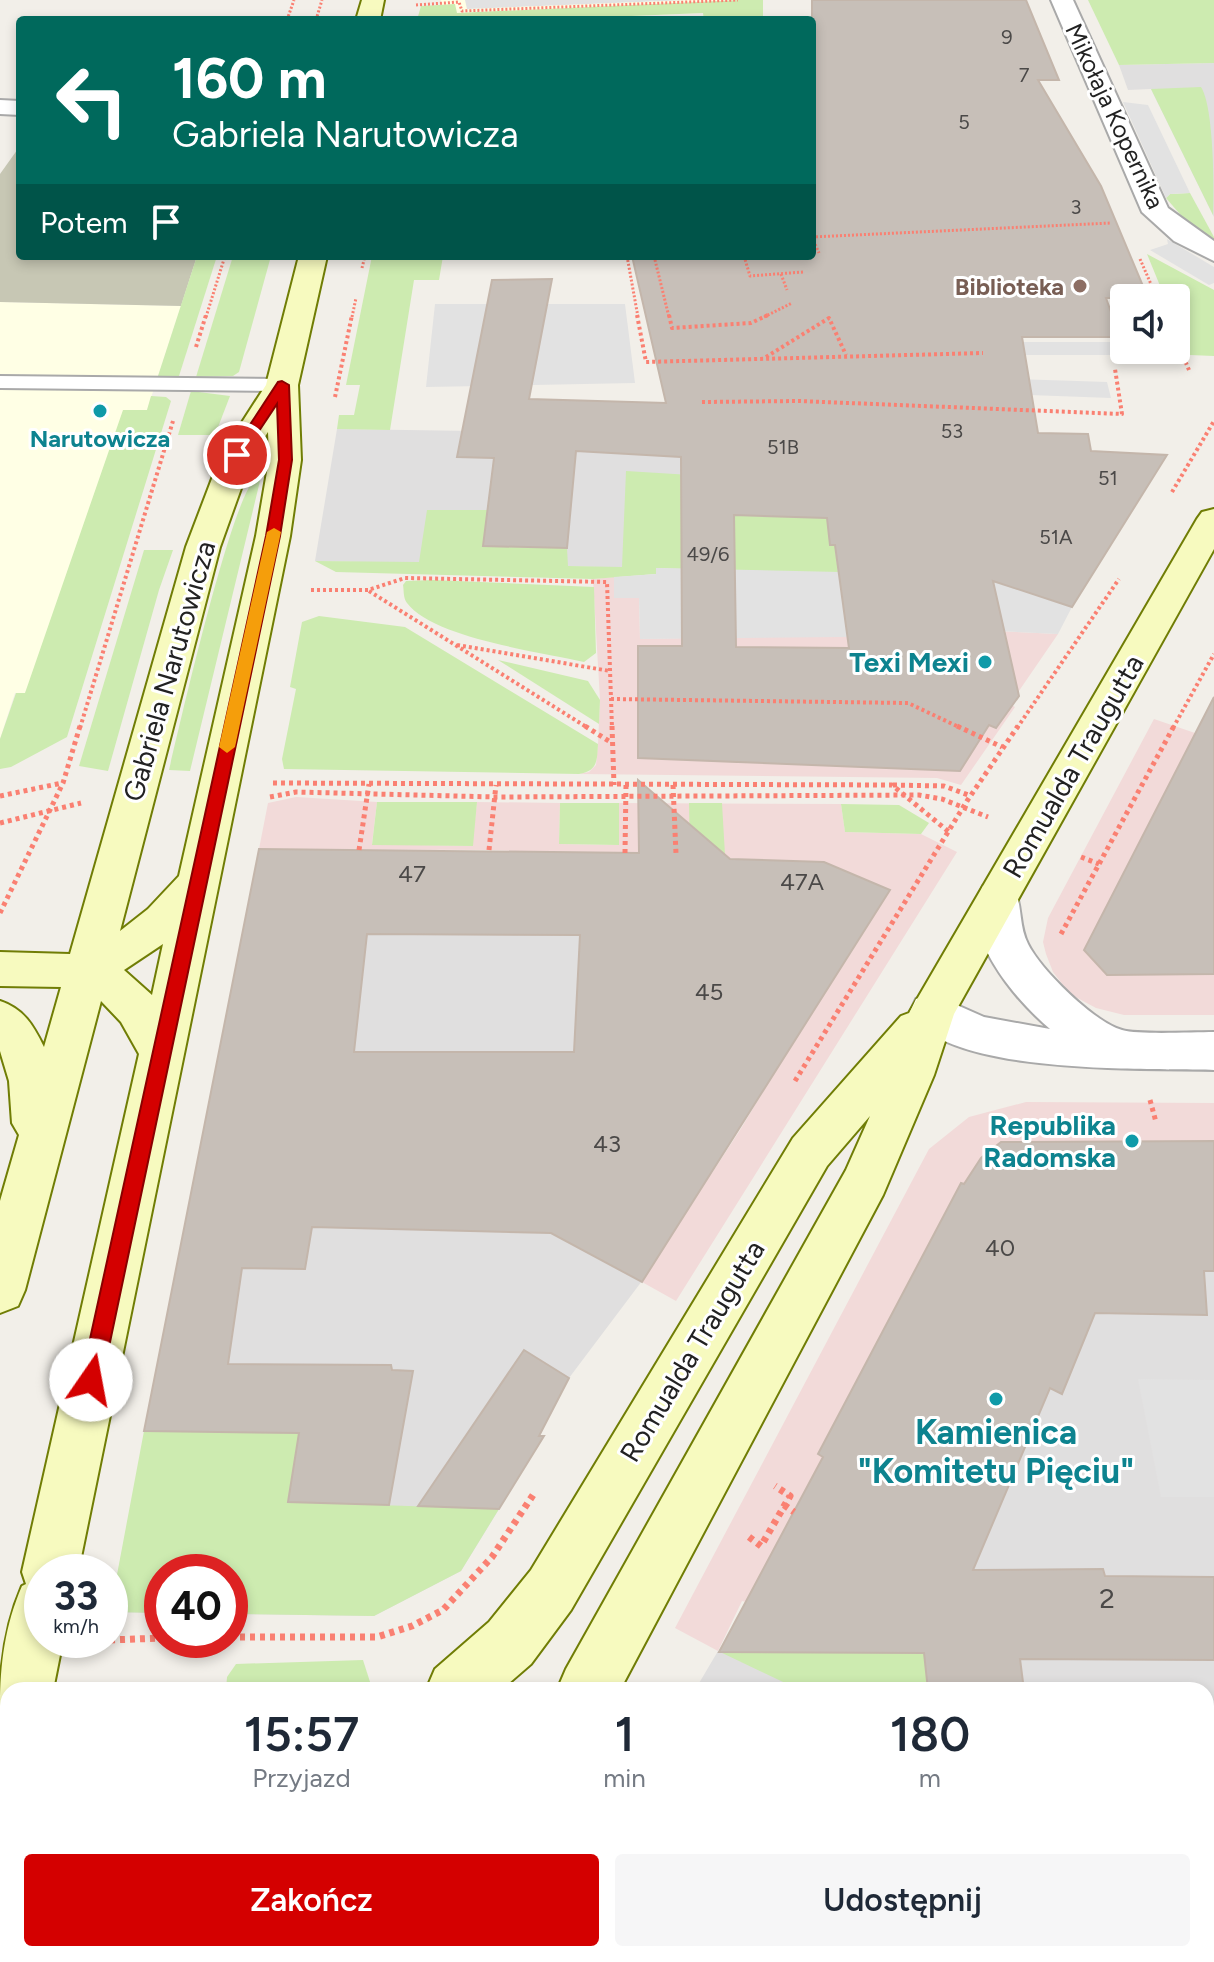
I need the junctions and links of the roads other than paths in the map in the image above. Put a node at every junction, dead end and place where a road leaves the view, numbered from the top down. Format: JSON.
{"nodes":[{"id":1,"x":1062,"y":0,"type":"edge"},
{"id":2,"x":1214,"y":253,"type":"edge"},
{"id":3,"x":312,"y":260,"type":"edge"},
{"id":4,"x":0,"y":382,"type":"edge"},
{"id":5,"x":282,"y":385,"type":"junction"},
{"id":6,"x":1214,"y":519,"type":"edge"},
{"id":7,"x":201,"y":877,"type":"junction"},
{"id":8,"x":998,"y":897,"type":"junction"},
{"id":9,"x":0,"y":969,"type":"edge"},
{"id":10,"x":85,"y":970,"type":"junction"},
{"id":11,"x":932,"y":1012,"type":"junction"},
{"id":12,"x":0,"y":1019,"type":"edge"},
{"id":13,"x":1117,"y":1050,"type":"junction"},
{"id":14,"x":1214,"y":1051,"type":"edge"},
{"id":15,"x":161,"y":1053,"type":"junction"},
{"id":16,"x":35,"y":1160,"type":"junction"},
{"id":17,"x":0,"y":1290,"type":"edge"},
{"id":18,"x":54,"y":1554,"type":"edge"},
{"id":19,"x":33,"y":1658,"type":"edge"},
{"id":20,"x":28,"y":1682,"type":"edge"},
{"id":21,"x":465,"y":1682,"type":"edge"},
{"id":22,"x":592,"y":1682,"type":"edge"}],
"edges":[{"from":1,"to":2,"type":"street","name":"Mikołaja Kopernika"},
{"from":3,"to":5,"type":"street","name":"Gabriela Narutowicza"},
{"from":4,"to":5,"type":"lane"},
{"from":5,"to":7,"type":"street","name":"Gabriela Narutowicza"},
{"from":5,"to":10,"type":"street","name":"Gabriela Narutowicza"},
{"from":6,"to":8,"type":"street","name":"Romualda Traugutta"},
{"from":7,"to":10,"type":"street","name":"Gabriela Narutowicza"},
{"from":7,"to":15,"type":"street","name":"Gabriela Narutowicza"},
{"from":8,"to":11,"type":"street","name":"Romualda Traugutta"},
{"from":8,"to":13,"type":"street"},
{"from":9,"to":10,"type":"street"},
{"from":10,"to":15,"type":"street"},
{"from":10,"to":16,"type":"street","name":"Gabriela Narutowicza"},
{"from":11,"to":13,"type":"street"},
{"from":11,"to":21,"type":"street","name":"Romualda Traugutta"},
{"from":11,"to":22,"type":"street","name":"Romualda Traugutta"},
{"from":12,"to":16,"type":"street"},
{"from":13,"to":14,"type":"street"},
{"from":15,"to":18,"type":"street","name":"Gabriela Narutowicza"},
{"from":16,"to":17,"type":"street","name":"Gabriela Narutowicza"},
{"from":19,"to":20,"type":"street"}]}
